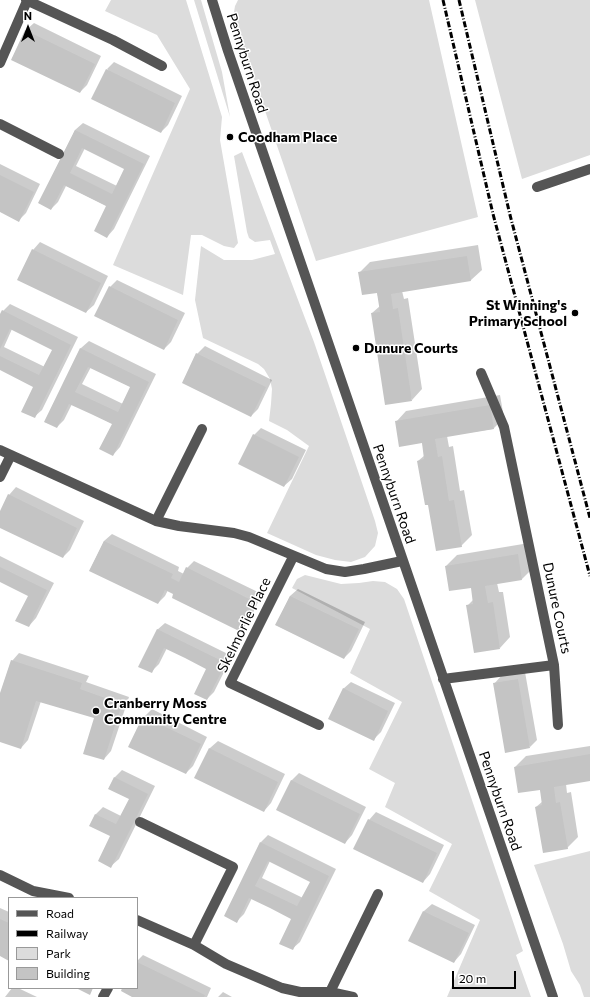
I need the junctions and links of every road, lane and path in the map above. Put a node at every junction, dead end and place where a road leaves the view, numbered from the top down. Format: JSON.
{"nodes":[{"id":1,"x":26,"y":0,"type":"edge"},
{"id":2,"x":212,"y":0,"type":"edge"},
{"id":3,"x":0,"y":63,"type":"edge"},
{"id":4,"x":162,"y":66,"type":"dead end"},
{"id":5,"x":0,"y":124,"type":"edge"},
{"id":6,"x":59,"y":154,"type":"dead end"},
{"id":7,"x":590,"y":169,"type":"edge"},
{"id":8,"x":537,"y":187,"type":"dead end"},
{"id":9,"x":480,"y":373,"type":"dead end"},
{"id":10,"x":202,"y":429,"type":"dead end"},
{"id":11,"x":0,"y":450,"type":"edge"},
{"id":12,"x":11,"y":455,"type":"junction"},
{"id":13,"x":0,"y":477,"type":"edge"},
{"id":14,"x":156,"y":520,"type":"junction"},
{"id":15,"x":293,"y":557,"type":"junction"},
{"id":16,"x":402,"y":560,"type":"junction"},
{"id":17,"x":554,"y":665,"type":"junction"},
{"id":18,"x":443,"y":679,"type":"junction"},
{"id":19,"x":319,"y":726,"type":"dead end"},
{"id":20,"x":558,"y":726,"type":"dead end"},
{"id":21,"x":140,"y":822,"type":"dead end"},
{"id":22,"x":0,"y":875,"type":"edge"},
{"id":23,"x":378,"y":894,"type":"dead end"},
{"id":24,"x":64,"y":897,"type":"edge"},
{"id":25,"x":138,"y":923,"type":"edge"},
{"id":26,"x":194,"y":945,"type":"junction"},
{"id":27,"x":330,"y":992,"type":"junction"},
{"id":28,"x":353,"y":997,"type":"edge"},
{"id":29,"x":553,"y":997,"type":"edge"}],
"edges":[{"from":1,"to":3,"type":"street"},
{"from":1,"to":4,"type":"street"},
{"from":2,"to":16,"type":"street","name":"Pennyburn Road"},
{"from":5,"to":6,"type":"street"},
{"from":7,"to":8,"type":"street"},
{"from":9,"to":17,"type":"street","name":"Dunure Courts"},
{"from":10,"to":14,"type":"street"},
{"from":11,"to":12,"type":"street"},
{"from":12,"to":13,"type":"street"},
{"from":12,"to":14,"type":"street"},
{"from":14,"to":15,"type":"street"},
{"from":15,"to":16,"type":"street"},
{"from":15,"to":19,"type":"street","name":"Skelmorlie Place"},
{"from":16,"to":18,"type":"street","name":"Pennyburn Road"},
{"from":17,"to":18,"type":"street","name":"Dunure Courts"},
{"from":17,"to":20,"type":"street","name":"Dunure Courts"},
{"from":18,"to":29,"type":"street","name":"Pennyburn Road"},
{"from":21,"to":26,"type":"street"},
{"from":22,"to":24,"type":"street"},
{"from":23,"to":27,"type":"street"},
{"from":25,"to":26,"type":"street"},
{"from":26,"to":27,"type":"street"},
{"from":27,"to":28,"type":"street"}]}
